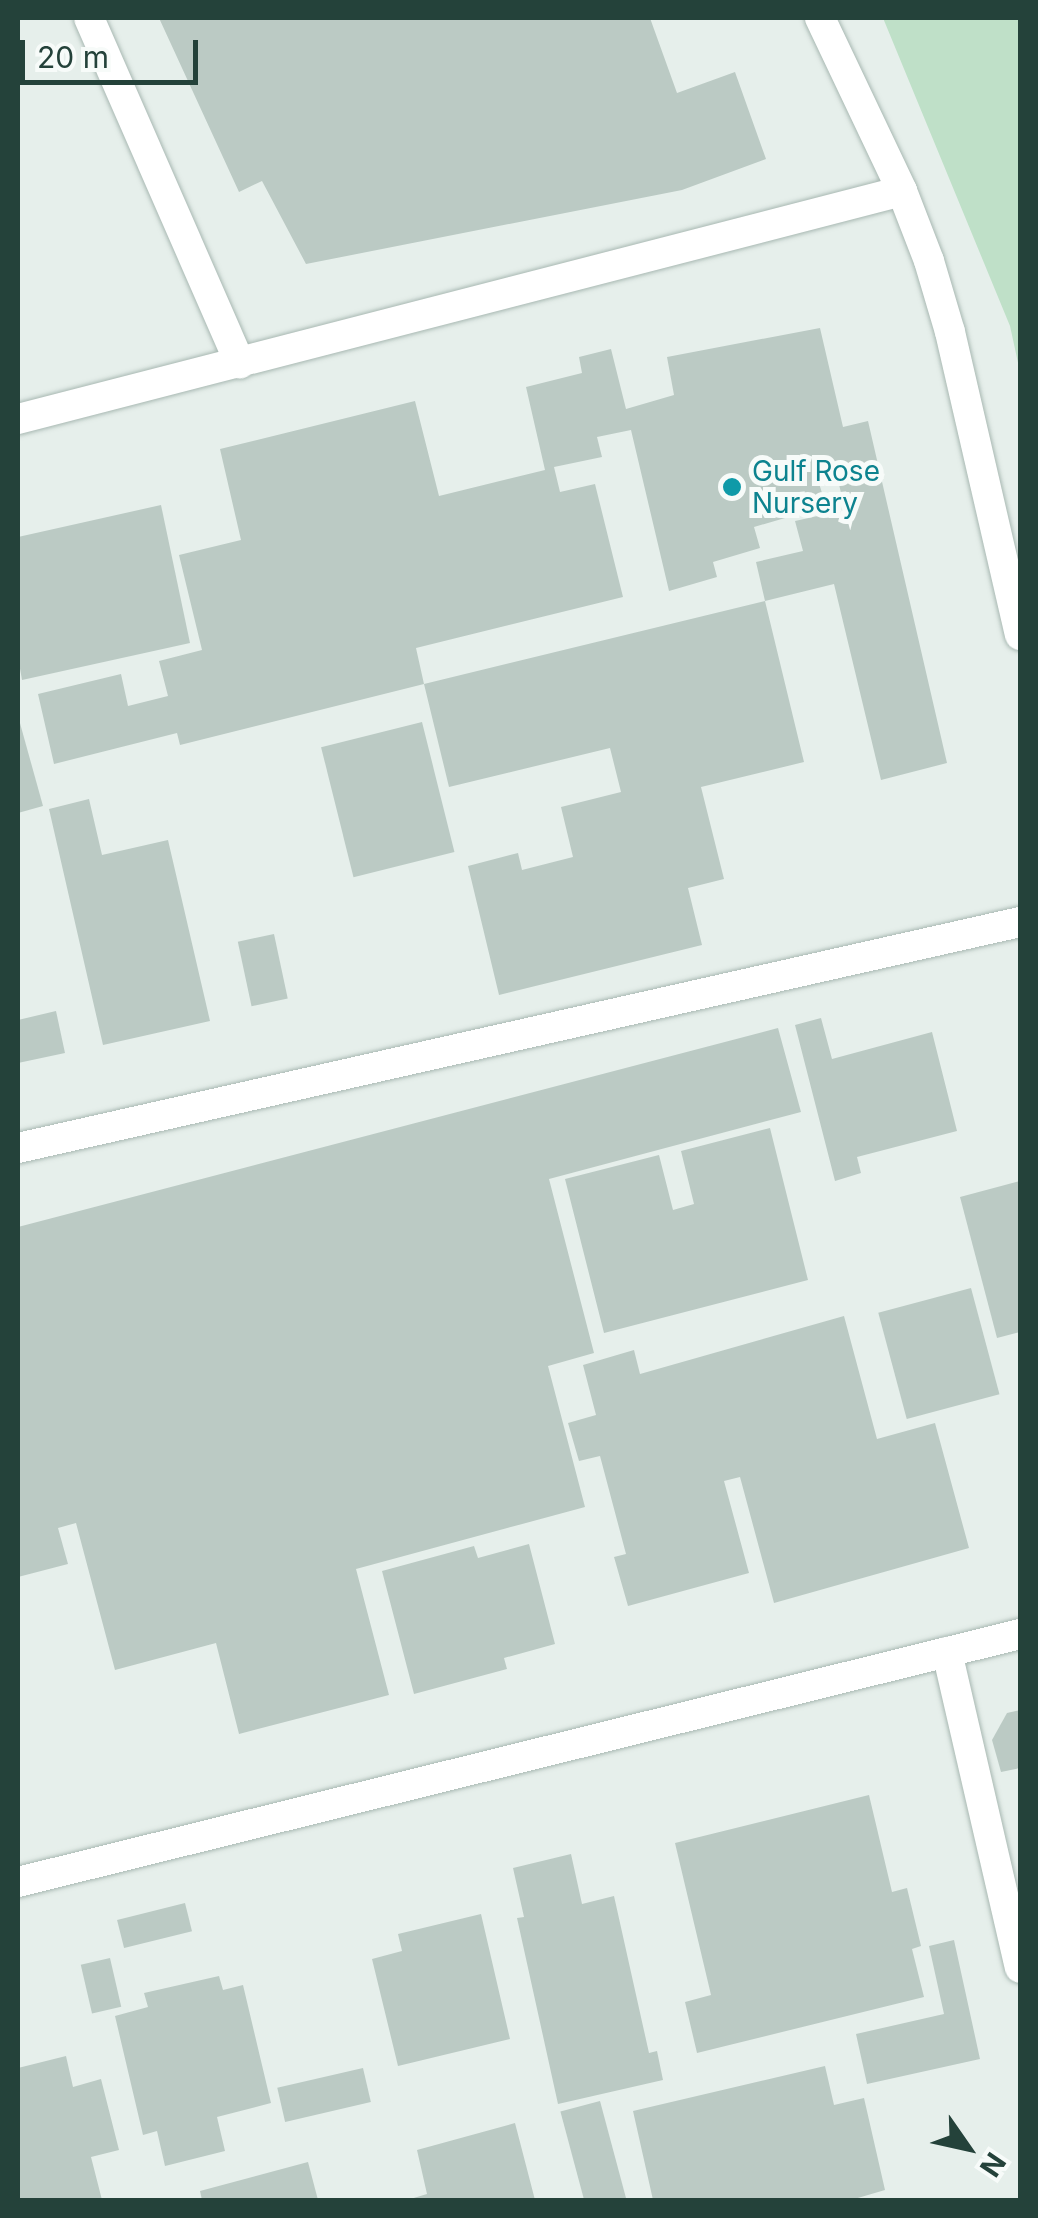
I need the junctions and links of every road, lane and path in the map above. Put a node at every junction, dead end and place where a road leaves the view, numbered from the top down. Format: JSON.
{"nodes":[{"id":1,"x":89,"y":18,"type":"edge"},
{"id":2,"x":820,"y":18,"type":"edge"},
{"id":3,"x":902,"y":191,"type":"junction"},
{"id":4,"x":240,"y":363,"type":"junction"},
{"id":5,"x":18,"y":420,"type":"edge"},
{"id":6,"x":1020,"y":634,"type":"edge"},
{"id":7,"x":1020,"y":922,"type":"edge"},
{"id":8,"x":18,"y":1148,"type":"edge"},
{"id":9,"x":1020,"y":1634,"type":"edge"},
{"id":10,"x":947,"y":1652,"type":"junction"},
{"id":11,"x":18,"y":1882,"type":"edge"},
{"id":12,"x":1020,"y":1968,"type":"edge"}],
"edges":[{"from":1,"to":4,"type":"street"},
{"from":2,"to":3,"type":"street"},
{"from":3,"to":4,"type":"street"},
{"from":3,"to":6,"type":"street"},
{"from":4,"to":5,"type":"street"},
{"from":7,"to":8,"type":"street"},
{"from":9,"to":10,"type":"street"},
{"from":10,"to":11,"type":"street"},
{"from":10,"to":12,"type":"street"}]}
